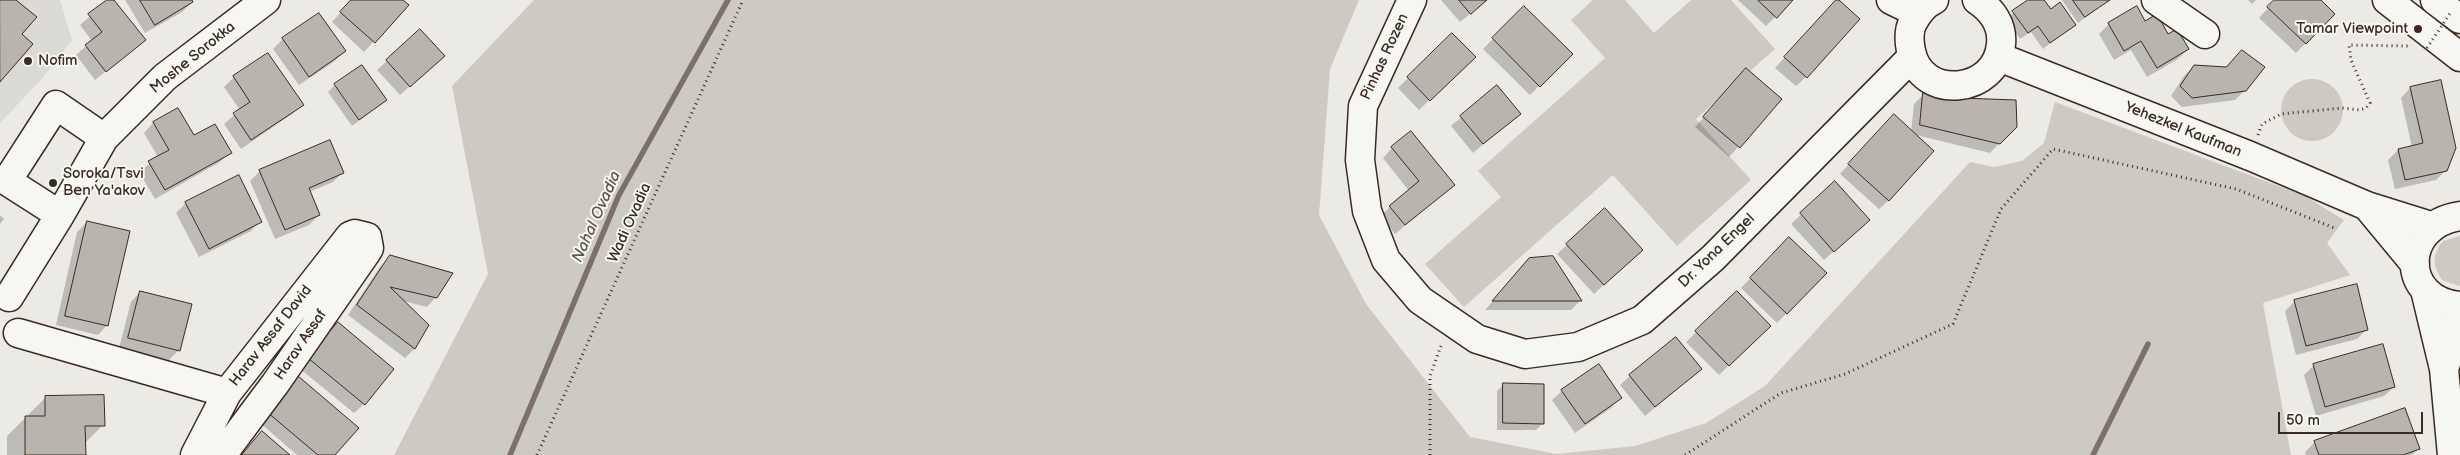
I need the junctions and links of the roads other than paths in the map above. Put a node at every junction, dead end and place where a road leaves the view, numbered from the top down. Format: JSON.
{"nodes":[{"id":1,"x":266,"y":0,"type":"edge"},
{"id":2,"x":1412,"y":0,"type":"edge"},
{"id":3,"x":1891,"y":0,"type":"edge"},
{"id":4,"x":2156,"y":0,"type":"edge"},
{"id":5,"x":2387,"y":0,"type":"edge"},
{"id":6,"x":1986,"y":2,"type":"edge"},
{"id":7,"x":1926,"y":7,"type":"edge"},
{"id":8,"x":2205,"y":34,"type":"dead end"},
{"id":9,"x":1912,"y":57,"type":"junction"},
{"id":10,"x":1998,"y":57,"type":"junction"},
{"id":11,"x":2460,"y":57,"type":"edge"},
{"id":12,"x":104,"y":138,"type":"junction"},
{"id":13,"x":2367,"y":206,"type":"junction"},
{"id":14,"x":60,"y":215,"type":"junction"},
{"id":15,"x":2460,"y":216,"type":"edge"},
{"id":16,"x":2432,"y":226,"type":"junction"},
{"id":17,"x":362,"y":235,"type":"joint"},
{"id":18,"x":2415,"y":264,"type":"junction"},
{"id":19,"x":2425,"y":290,"type":"junction"},
{"id":20,"x":5,"y":295,"type":"edge"},
{"id":21,"x":2460,"y":306,"type":"edge"},
{"id":22,"x":2460,"y":321,"type":"edge"},
{"id":23,"x":1477,"y":338,"type":"joint"},
{"id":24,"x":9,"y":341,"type":"edge"},
{"id":25,"x":2444,"y":369,"type":"junction"},
{"id":26,"x":227,"y":394,"type":"junction"},
{"id":27,"x":195,"y":455,"type":"edge"},
{"id":28,"x":222,"y":455,"type":"edge"},
{"id":29,"x":2452,"y":455,"type":"edge"}],
"edges":[{"from":1,"to":12,"type":"street","name":"Moshe Sorokka"},
{"from":2,"to":23,"type":"street","name":"Pinhas Rozen"},
{"from":3,"to":7,"type":"street"},
{"from":4,"to":8,"type":"street"},
{"from":5,"to":11,"type":"street"},
{"from":6,"to":10,"type":"street"},
{"from":7,"to":9,"type":"street"},
{"from":9,"to":10,"type":"street"},
{"from":9,"to":23,"type":"street","name":"Dr. Yona Engel"},
{"from":10,"to":13,"type":"street","name":"Yehezkel Kaufman"},
{"from":12,"to":14,"type":"street","name":"Moshe Sorokka"},
{"from":12,"to":14,"type":"street"},
{"from":13,"to":16,"type":"street","name":"Yehezkel Kaufman"},
{"from":13,"to":18,"type":"street","name":"Yehezkel Kaufman"},
{"from":14,"to":20,"type":"street","name":"Moshe Sorokka"},
{"from":15,"to":16,"type":"street"},
{"from":16,"to":18,"type":"street"},
{"from":17,"to":26,"type":"street","name":"Harav Assaf David"},
{"from":17,"to":28,"type":"street","name":"Harav Assaf"},
{"from":18,"to":19,"type":"street"},
{"from":19,"to":21,"type":"street"},
{"from":19,"to":25,"type":"street"},
{"from":20,"to":24,"type":"street"},
{"from":22,"to":25,"type":"street"},
{"from":24,"to":26,"type":"street","name":"Harav Assaf David"},
{"from":25,"to":29,"type":"street"},
{"from":26,"to":27,"type":"street"}]}
